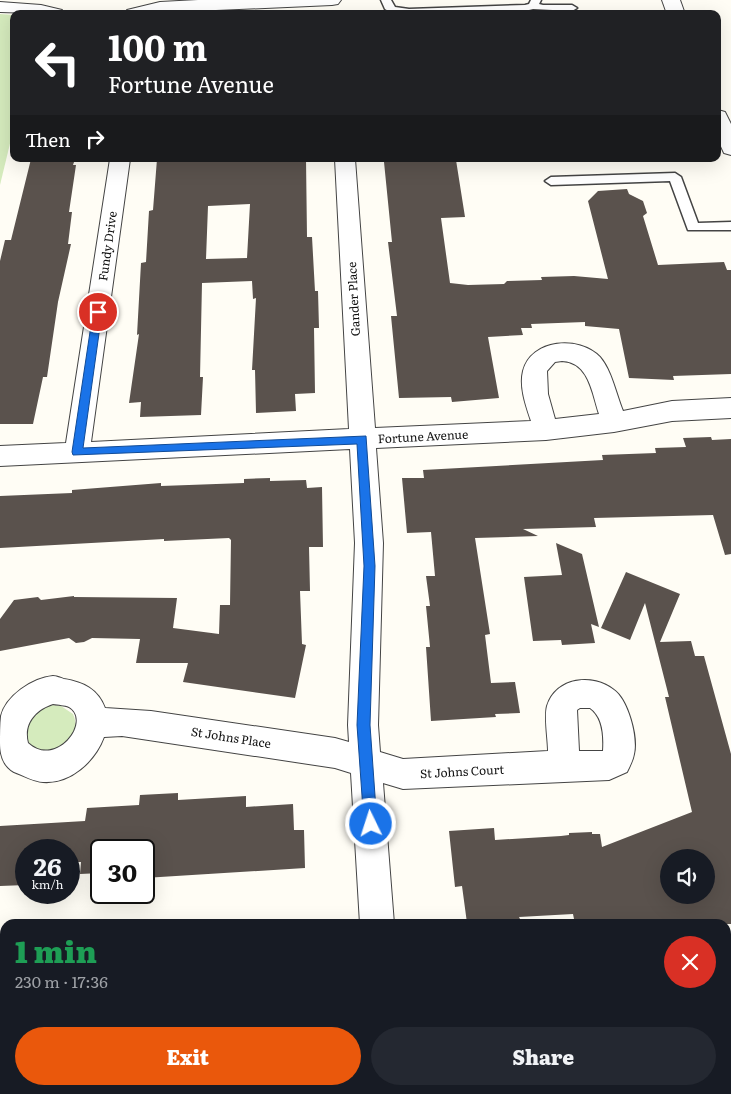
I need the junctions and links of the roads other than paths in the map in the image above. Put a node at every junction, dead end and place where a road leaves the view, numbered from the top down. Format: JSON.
{"nodes":[{"id":1,"x":332,"y":0,"type":"edge"},
{"id":2,"x":386,"y":0,"type":"edge"},
{"id":3,"x":275,"y":1,"type":"edge"},
{"id":4,"x":534,"y":3,"type":"edge"},
{"id":5,"x":0,"y":7,"type":"edge"},
{"id":6,"x":572,"y":8,"type":"dead end"},
{"id":7,"x":42,"y":10,"type":"edge"},
{"id":8,"x":151,"y":10,"type":"edge"},
{"id":9,"x":396,"y":10,"type":"edge"},
{"id":10,"x":482,"y":10,"type":"edge"},
{"id":11,"x":721,"y":124,"type":"edge"},
{"id":12,"x":731,"y":149,"type":"edge"},
{"id":13,"x":120,"y":162,"type":"edge"},
{"id":14,"x":345,"y":162,"type":"edge"},
{"id":15,"x":551,"y":181,"type":"dead end"},
{"id":16,"x":731,"y":226,"type":"edge"},
{"id":17,"x":731,"y":408,"type":"edge"},
{"id":18,"x":614,"y":422,"type":"junction"},
{"id":19,"x":546,"y":430,"type":"junction"},
{"id":20,"x":362,"y":439,"type":"junction"},
{"id":21,"x":77,"y":452,"type":"junction"},
{"id":22,"x":0,"y":456,"type":"edge"},
{"id":23,"x":93,"y":723,"type":"dead end"},
{"id":24,"x":367,"y":764,"type":"junction"},
{"id":25,"x":559,"y":766,"type":"dead end"},
{"id":26,"x":377,"y":919,"type":"edge"}],
"edges":[{"from":1,"to":3,"type":"street"},
{"from":2,"to":9,"type":"lane"},
{"from":3,"to":8,"type":"street"},
{"from":4,"to":6,"type":"lane"},
{"from":4,"to":10,"type":"lane"},
{"from":5,"to":7,"type":"street"},
{"from":11,"to":12,"type":"street"},
{"from":13,"to":21,"type":"street","name":"Fundy Drive"},
{"from":14,"to":20,"type":"street","name":"Gander Place"},
{"from":15,"to":16,"type":"lane"},
{"from":17,"to":18,"type":"street","name":"Fortune Avenue"},
{"from":18,"to":19,"type":"street","name":"Fortune Avenue"},
{"from":18,"to":19,"type":"street"},
{"from":19,"to":20,"type":"street","name":"Fortune Avenue"},
{"from":20,"to":21,"type":"street","name":"Fortune Avenue"},
{"from":20,"to":24,"type":"street","name":"Gander Place"},
{"from":21,"to":22,"type":"street","name":"Fortune Avenue"},
{"from":23,"to":24,"type":"street","name":"St Johns Place"},
{"from":24,"to":25,"type":"street","name":"St Johns Court"},
{"from":24,"to":26,"type":"street","name":"Gander Place"}]}
